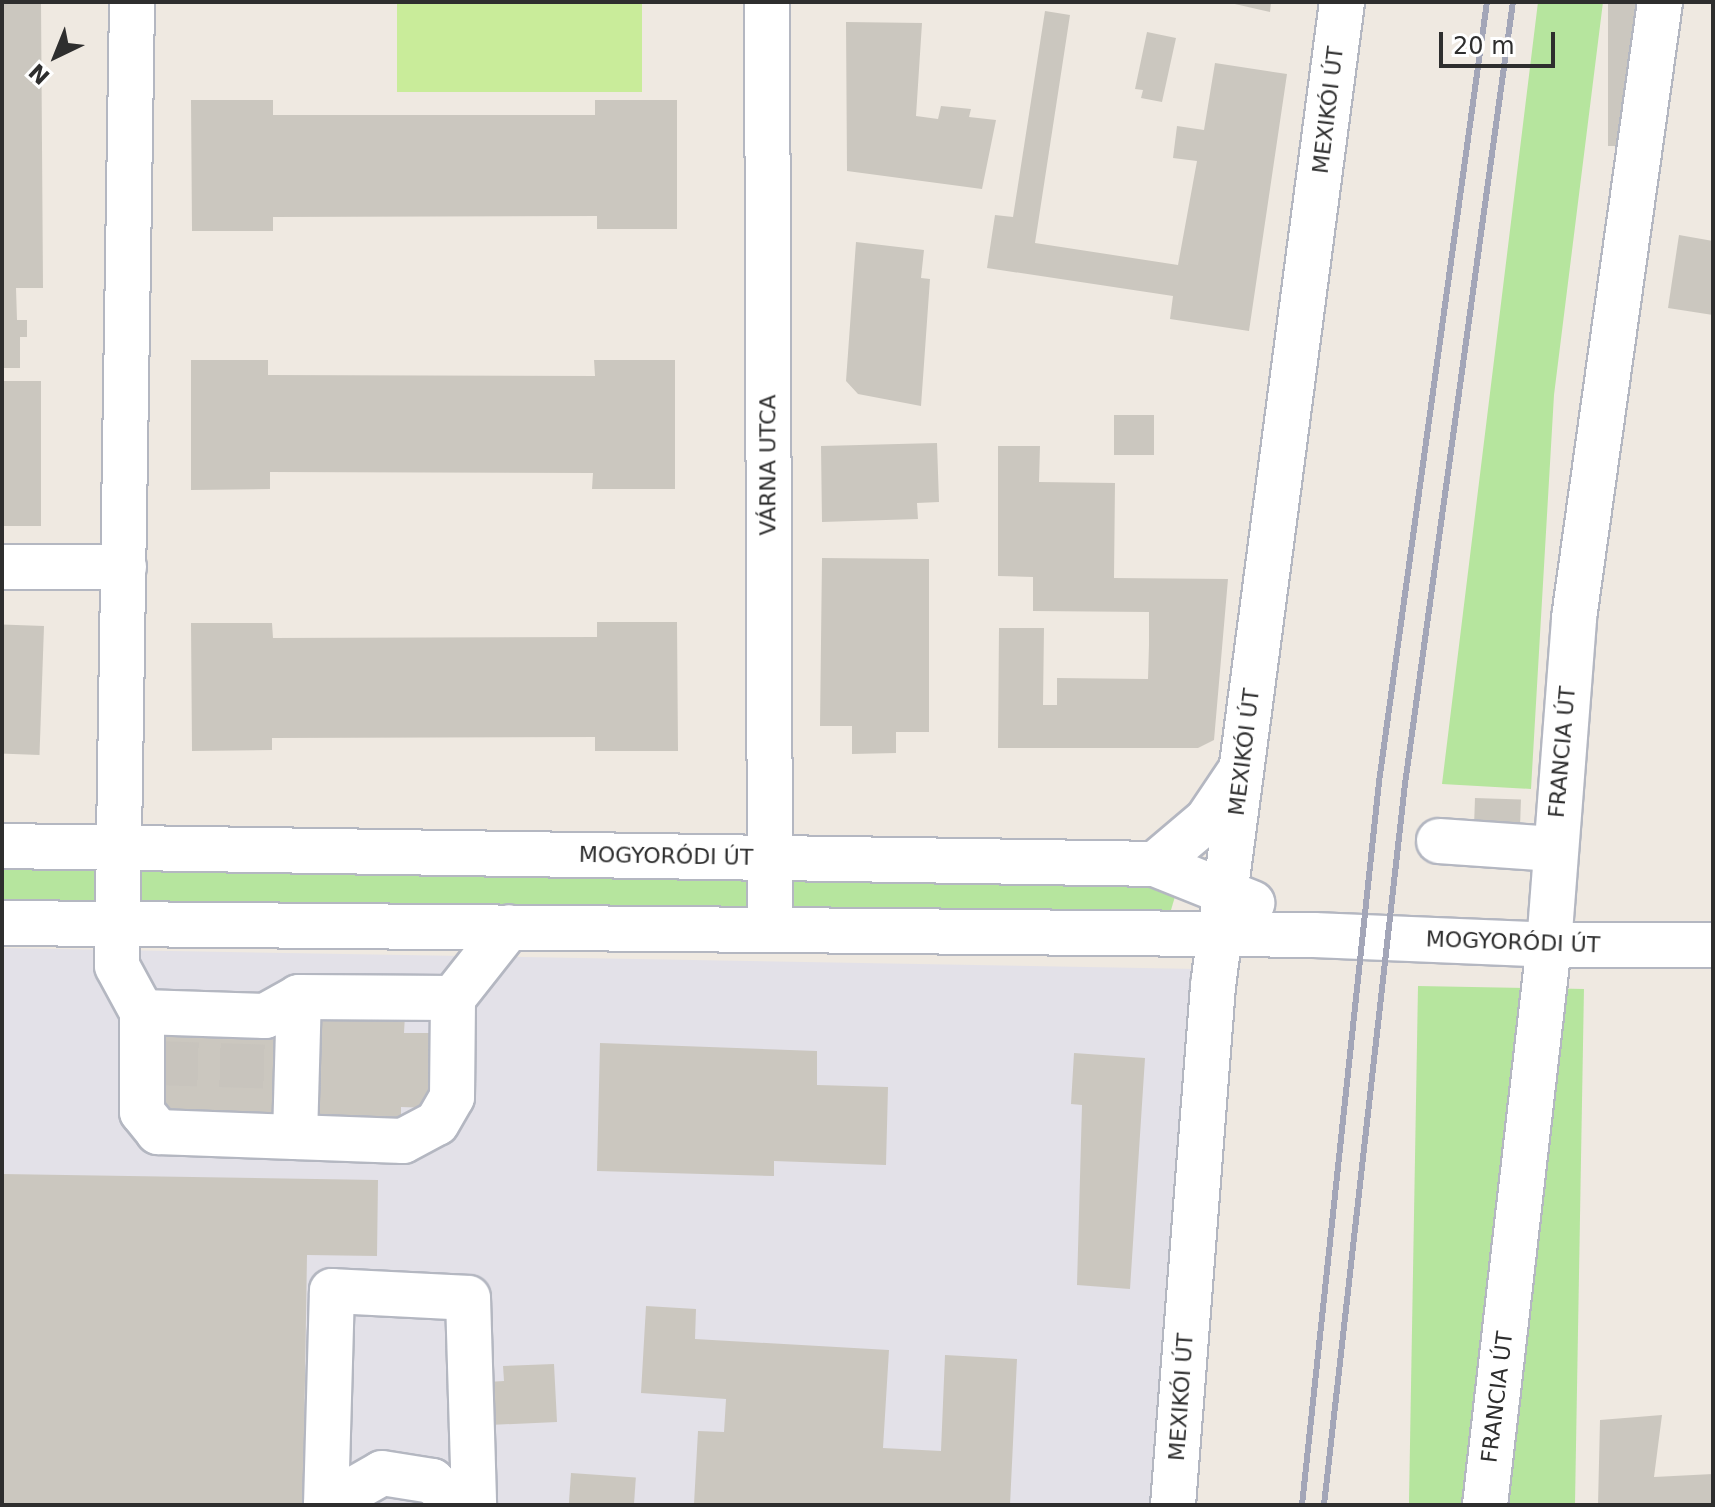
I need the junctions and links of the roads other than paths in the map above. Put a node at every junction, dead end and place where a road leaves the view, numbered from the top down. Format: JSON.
{"nodes":[{"id":1,"x":132,"y":2,"type":"edge"},
{"id":2,"x":767,"y":2,"type":"edge"},
{"id":3,"x":1342,"y":2,"type":"edge"},
{"id":4,"x":1660,"y":2,"type":"edge"},
{"id":5,"x":2,"y":567,"type":"edge"},
{"id":6,"x":124,"y":567,"type":"junction"},
{"id":7,"x":1241,"y":769,"type":"junction"},
{"id":8,"x":1234,"y":827,"type":"junction"},
{"id":9,"x":1439,"y":841,"type":"dead end"},
{"id":10,"x":2,"y":846,"type":"edge"},
{"id":11,"x":120,"y":848,"type":"junction"},
{"id":12,"x":1554,"y":849,"type":"junction"},
{"id":13,"x":768,"y":858,"type":"junction"},
{"id":14,"x":1155,"y":864,"type":"junction"},
{"id":15,"x":1229,"y":891,"type":"junction"},
{"id":16,"x":2,"y":923,"type":"edge"},
{"id":17,"x":116,"y":924,"type":"junction"},
{"id":18,"x":509,"y":927,"type":"junction"},
{"id":19,"x":770,"y":929,"type":"junction"},
{"id":20,"x":1221,"y":935,"type":"junction"},
{"id":21,"x":1314,"y":935,"type":"junction"},
{"id":22,"x":1549,"y":945,"type":"junction"},
{"id":23,"x":1713,"y":945,"type":"edge"},
{"id":24,"x":299,"y":997,"type":"junction"},
{"id":25,"x":453,"y":998,"type":"junction"},
{"id":26,"x":142,"y":1012,"type":"junction"},
{"id":27,"x":295,"y":1137,"type":"junction"},
{"id":28,"x":326,"y":1505,"type":"edge"},
{"id":29,"x":459,"y":1505,"type":"edge"},
{"id":30,"x":474,"y":1505,"type":"edge"},
{"id":31,"x":1173,"y":1505,"type":"edge"},
{"id":32,"x":1485,"y":1505,"type":"edge"}],
"edges":[{"from":1,"to":6,"type":"street"},
{"from":2,"to":13,"type":"street","name":"VÁRNA UTCA"},
{"from":3,"to":7,"type":"street","name":"MEXIKÓI ÚT"},
{"from":4,"to":12,"type":"street","name":"FRANCIA ÚT"},
{"from":5,"to":6,"type":"street"},
{"from":6,"to":11,"type":"street"},
{"from":7,"to":8,"type":"street","name":"MEXIKÓI ÚT"},
{"from":7,"to":14,"type":"street"},
{"from":8,"to":15,"type":"street","name":"MEXIKÓI ÚT"},
{"from":8,"to":21,"type":"street"},
{"from":9,"to":12,"type":"street"},
{"from":10,"to":11,"type":"street","name":"MOGYORÓDI ÚT"},
{"from":11,"to":13,"type":"street","name":"MOGYORÓDI ÚT"},
{"from":11,"to":17,"type":"street"},
{"from":12,"to":22,"type":"street","name":"FRANCIA ÚT"},
{"from":13,"to":14,"type":"street","name":"MOGYORÓDI ÚT"},
{"from":13,"to":19,"type":"street","name":"VÁRNA UTCA"},
{"from":14,"to":15,"type":"street","name":"MOGYORÓDI ÚT"},
{"from":15,"to":20,"type":"street","name":"MEXIKÓI ÚT"},
{"from":15,"to":21,"type":"street","name":"MOGYORÓDI ÚT"},
{"from":16,"to":17,"type":"street","name":"MOGYORÓDI ÚT"},
{"from":17,"to":18,"type":"street","name":"MOGYORÓDI ÚT"},
{"from":17,"to":26,"type":"street"},
{"from":18,"to":19,"type":"street","name":"MOGYORÓDI ÚT"},
{"from":18,"to":25,"type":"street"},
{"from":19,"to":20,"type":"street","name":"MOGYORÓDI ÚT"},
{"from":20,"to":21,"type":"street","name":"MOGYORÓDI ÚT"},
{"from":20,"to":31,"type":"street","name":"MEXIKÓI ÚT"},
{"from":21,"to":22,"type":"street","name":"MOGYORÓDI ÚT"},
{"from":22,"to":23,"type":"street","name":"MOGYORÓDI ÚT"},
{"from":22,"to":32,"type":"street","name":"FRANCIA ÚT"},
{"from":24,"to":25,"type":"street"},
{"from":24,"to":26,"type":"street"},
{"from":24,"to":27,"type":"street"},
{"from":25,"to":27,"type":"street"},
{"from":26,"to":27,"type":"street"},
{"from":28,"to":29,"type":"street"},
{"from":28,"to":30,"type":"street"}]}
